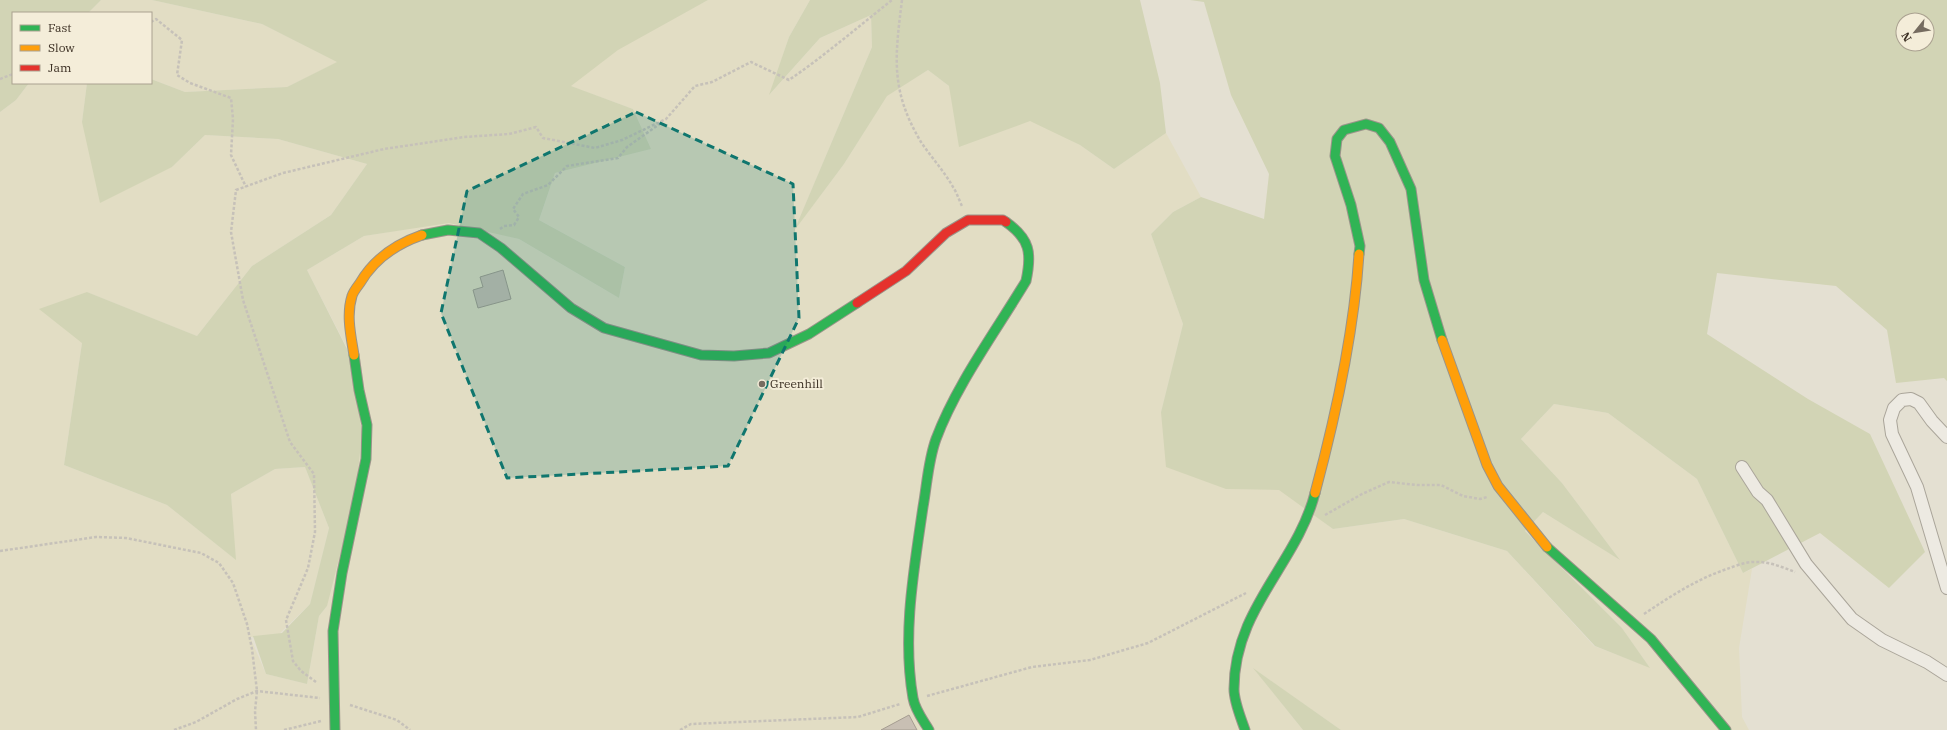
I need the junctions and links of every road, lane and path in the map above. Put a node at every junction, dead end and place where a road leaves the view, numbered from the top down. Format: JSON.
{"nodes":[{"id":1,"x":892,"y":0,"type":"edge"},
{"id":2,"x":902,"y":0,"type":"edge"},
{"id":3,"x":152,"y":21,"type":"edge"},
{"id":4,"x":12,"y":74,"type":"edge"},
{"id":5,"x":0,"y":79,"type":"edge"},
{"id":6,"x":666,"y":119,"type":"junction"},
{"id":7,"x":246,"y":187,"type":"junction"},
{"id":8,"x":968,"y":220,"type":"junction"},
{"id":9,"x":488,"y":239,"type":"junction"},
{"id":10,"x":1947,"y":437,"type":"edge"},
{"id":11,"x":1742,"y":467,"type":"dead end"},
{"id":12,"x":1502,"y":492,"type":"junction"},
{"id":13,"x":1322,"y":517,"type":"dead end"},
{"id":14,"x":0,"y":551,"type":"edge"},
{"id":15,"x":1801,"y":576,"type":"dead end"},
{"id":16,"x":1947,"y":588,"type":"edge"},
{"id":17,"x":1267,"y":589,"type":"junction"},
{"id":18,"x":1632,"y":622,"type":"junction"},
{"id":19,"x":1947,"y":675,"type":"edge"},
{"id":20,"x":316,"y":682,"type":"dead end"},
{"id":21,"x":257,"y":691,"type":"junction"},
{"id":22,"x":334,"y":699,"type":"junction"},
{"id":23,"x":913,"y":700,"type":"junction"},
{"id":24,"x":335,"y":719,"type":"junction"},
{"id":25,"x":174,"y":730,"type":"edge"},
{"id":26,"x":256,"y":730,"type":"edge"},
{"id":27,"x":284,"y":730,"type":"edge"},
{"id":28,"x":335,"y":730,"type":"edge"},
{"id":29,"x":410,"y":730,"type":"edge"},
{"id":30,"x":680,"y":730,"type":"edge"},
{"id":31,"x":929,"y":730,"type":"edge"},
{"id":32,"x":1245,"y":730,"type":"edge"},
{"id":33,"x":1726,"y":730,"type":"edge"}],
"edges":[{"from":1,"to":6,"type":"path"},
{"from":2,"to":8,"type":"path"},
{"from":3,"to":7,"type":"path"},
{"from":4,"to":5,"type":"path"},
{"from":6,"to":7,"type":"path"},
{"from":6,"to":9,"type":"path"},
{"from":7,"to":20,"type":"path"},
{"from":8,"to":9,"type":"street"},
{"from":8,"to":23,"type":"street"},
{"from":9,"to":22,"type":"street"},
{"from":10,"to":16,"type":"street"},
{"from":11,"to":19,"type":"street"},
{"from":12,"to":13,"type":"path"},
{"from":12,"to":17,"type":"street"},
{"from":12,"to":18,"type":"street"},
{"from":14,"to":21,"type":"path"},
{"from":15,"to":18,"type":"path"},
{"from":17,"to":23,"type":"path"},
{"from":17,"to":32,"type":"street"},
{"from":18,"to":33,"type":"street"},
{"from":21,"to":22,"type":"path"},
{"from":21,"to":25,"type":"path"},
{"from":21,"to":26,"type":"path"},
{"from":22,"to":24,"type":"street"},
{"from":22,"to":29,"type":"path"},
{"from":23,"to":30,"type":"path"},
{"from":23,"to":31,"type":"street"},
{"from":24,"to":27,"type":"path"},
{"from":24,"to":28,"type":"street"}]}
